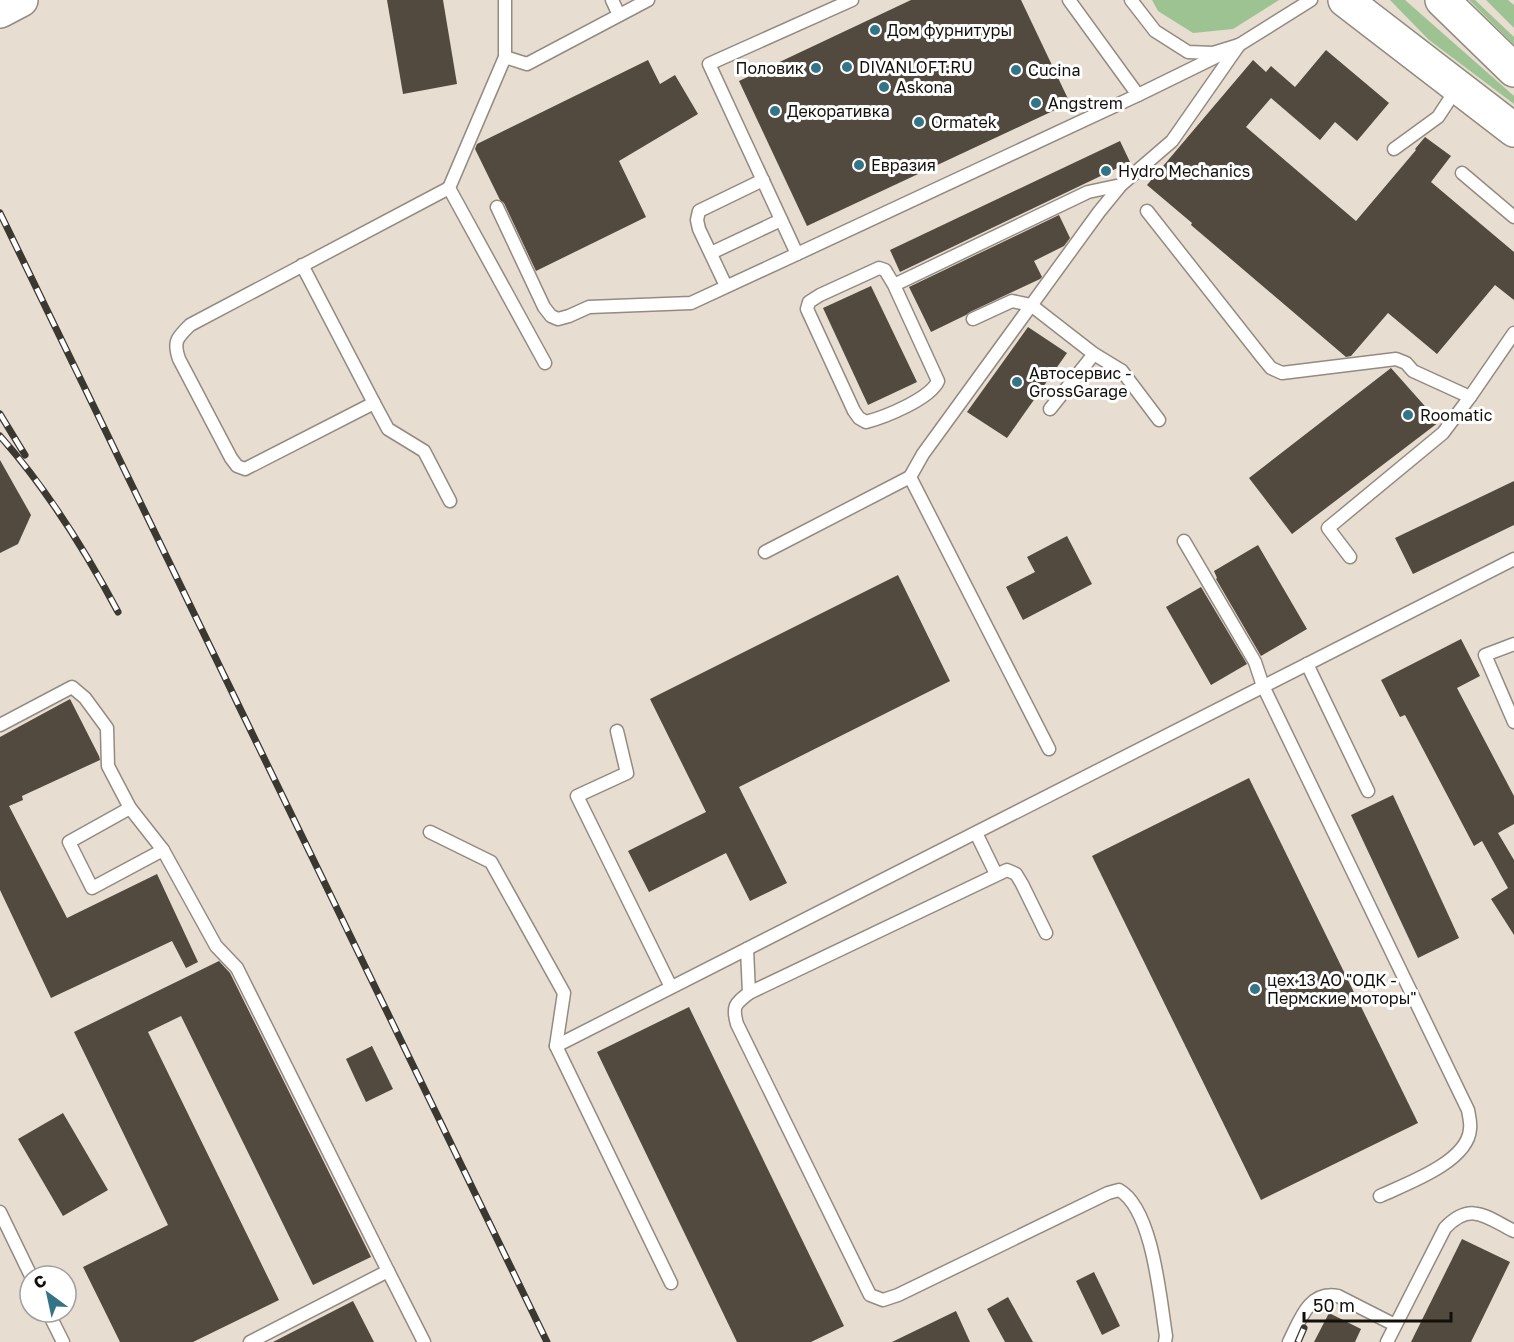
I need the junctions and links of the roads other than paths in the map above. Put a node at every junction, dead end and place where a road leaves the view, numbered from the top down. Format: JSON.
{"nodes":[{"id":1,"x":21,"y":0,"type":"edge"},
{"id":2,"x":505,"y":0,"type":"edge"},
{"id":3,"x":612,"y":0,"type":"edge"},
{"id":4,"x":648,"y":0,"type":"edge"},
{"id":5,"x":852,"y":0,"type":"edge"},
{"id":6,"x":1069,"y":0,"type":"edge"},
{"id":7,"x":1131,"y":0,"type":"edge"},
{"id":8,"x":1311,"y":0,"type":"edge"},
{"id":9,"x":1350,"y":0,"type":"edge"},
{"id":10,"x":1443,"y":3,"type":"edge"},
{"id":11,"x":0,"y":11,"type":"edge"},
{"id":12,"x":619,"y":15,"type":"junction"},
{"id":13,"x":1239,"y":45,"type":"junction"},
{"id":14,"x":505,"y":57,"type":"junction"},
{"id":15,"x":1514,"y":70,"type":"edge"},
{"id":16,"x":1458,"y":88,"type":"junction"},
{"id":17,"x":1138,"y":95,"type":"junction"},
{"id":18,"x":1514,"y":130,"type":"edge"},
{"id":19,"x":1394,"y":149,"type":"dead end"},
{"id":20,"x":1462,"y":173,"type":"dead end"},
{"id":21,"x":763,"y":180,"type":"junction"},
{"id":22,"x":1121,"y":185,"type":"junction"},
{"id":23,"x":449,"y":188,"type":"junction"},
{"id":24,"x":497,"y":207,"type":"dead end"},
{"id":25,"x":1147,"y":211,"type":"dead end"},
{"id":26,"x":1514,"y":217,"type":"edge"},
{"id":27,"x":781,"y":220,"type":"junction"},
{"id":28,"x":711,"y":253,"type":"junction"},
{"id":29,"x":797,"y":254,"type":"junction"},
{"id":30,"x":302,"y":266,"type":"junction"},
{"id":31,"x":894,"y":285,"type":"junction"},
{"id":32,"x":726,"y":286,"type":"junction"},
{"id":33,"x":1031,"y":305,"type":"junction"},
{"id":34,"x":973,"y":319,"type":"dead end"},
{"id":35,"x":1514,"y":333,"type":"edge"},
{"id":36,"x":1094,"y":354,"type":"junction"},
{"id":37,"x":545,"y":363,"type":"dead end"},
{"id":38,"x":1470,"y":398,"type":"junction"},
{"id":39,"x":374,"y":403,"type":"junction"},
{"id":40,"x":1050,"y":410,"type":"dead end"},
{"id":41,"x":1159,"y":420,"type":"dead end"},
{"id":42,"x":910,"y":477,"type":"junction"},
{"id":43,"x":450,"y":501,"type":"dead end"},
{"id":44,"x":1184,"y":541,"type":"dead end"},
{"id":45,"x":765,"y":552,"type":"dead end"},
{"id":46,"x":1350,"y":558,"type":"dead end"},
{"id":47,"x":1514,"y":559,"type":"edge"},
{"id":48,"x":1514,"y":644,"type":"edge"},
{"id":49,"x":1307,"y":664,"type":"junction"},
{"id":50,"x":1263,"y":686,"type":"junction"},
{"id":51,"x":1514,"y":723,"type":"edge"},
{"id":52,"x":0,"y":725,"type":"edge"},
{"id":53,"x":617,"y":731,"type":"dead end"},
{"id":54,"x":1049,"y":749,"type":"dead end"},
{"id":55,"x":1368,"y":791,"type":"dead end"},
{"id":56,"x":130,"y":808,"type":"junction"},
{"id":57,"x":430,"y":832,"type":"dead end"},
{"id":58,"x":976,"y":833,"type":"junction"},
{"id":59,"x":163,"y":850,"type":"junction"},
{"id":60,"x":996,"y":874,"type":"junction"},
{"id":61,"x":1046,"y":933,"type":"dead end"},
{"id":62,"x":747,"y":949,"type":"junction"},
{"id":63,"x":671,"y":987,"type":"junction"},
{"id":64,"x":749,"y":993,"type":"junction"},
{"id":65,"x":556,"y":1046,"type":"junction"},
{"id":66,"x":1380,"y":1196,"type":"dead end"},
{"id":67,"x":0,"y":1212,"type":"edge"},
{"id":68,"x":1514,"y":1232,"type":"edge"},
{"id":69,"x":25,"y":1264,"type":"edge"},
{"id":70,"x":388,"y":1271,"type":"junction"},
{"id":71,"x":671,"y":1283,"type":"dead end"},
{"id":72,"x":54,"y":1324,"type":"edge"},
{"id":73,"x":1395,"y":1325,"type":"junction"},
{"id":74,"x":1165,"y":1339,"type":"edge"},
{"id":75,"x":63,"y":1342,"type":"edge"},
{"id":76,"x":250,"y":1342,"type":"edge"},
{"id":77,"x":424,"y":1342,"type":"edge"},
{"id":78,"x":1154,"y":1342,"type":"edge"},
{"id":79,"x":1289,"y":1342,"type":"edge"},
{"id":80,"x":1387,"y":1342,"type":"edge"}],
"edges":[{"from":1,"to":11,"type":"main road"},
{"from":2,"to":14,"type":"lane"},
{"from":3,"to":12,"type":"lane"},
{"from":4,"to":12,"type":"lane"},
{"from":5,"to":21,"type":"lane"},
{"from":6,"to":17,"type":"lane"},
{"from":7,"to":13,"type":"lane"},
{"from":8,"to":13,"type":"lane"},
{"from":9,"to":16,"type":"main road"},
{"from":10,"to":15,"type":"main road"},
{"from":12,"to":14,"type":"lane"},
{"from":13,"to":17,"type":"lane"},
{"from":13,"to":22,"type":"lane"},
{"from":14,"to":23,"type":"lane"},
{"from":16,"to":18,"type":"main road"},
{"from":16,"to":19,"type":"lane"},
{"from":17,"to":29,"type":"lane"},
{"from":20,"to":26,"type":"lane"},
{"from":21,"to":27,"type":"lane"},
{"from":21,"to":28,"type":"lane"},
{"from":22,"to":31,"type":"lane"},
{"from":22,"to":33,"type":"lane"},
{"from":23,"to":30,"type":"lane"},
{"from":23,"to":37,"type":"lane"},
{"from":24,"to":32,"type":"lane"},
{"from":25,"to":38,"type":"lane"},
{"from":27,"to":28,"type":"lane"},
{"from":27,"to":29,"type":"lane"},
{"from":28,"to":32,"type":"lane"},
{"from":29,"to":32,"type":"lane"},
{"from":30,"to":39,"type":"lane"},
{"from":30,"to":39,"type":"lane"},
{"from":31,"to":31,"type":"lane"},
{"from":33,"to":34,"type":"lane"},
{"from":33,"to":36,"type":"lane"},
{"from":33,"to":42,"type":"lane"},
{"from":35,"to":38,"type":"lane"},
{"from":36,"to":40,"type":"lane"},
{"from":36,"to":41,"type":"lane"},
{"from":38,"to":46,"type":"lane"},
{"from":39,"to":43,"type":"lane"},
{"from":42,"to":45,"type":"lane"},
{"from":42,"to":54,"type":"lane"},
{"from":44,"to":50,"type":"lane"},
{"from":47,"to":49,"type":"lane"},
{"from":48,"to":51,"type":"lane"},
{"from":49,"to":50,"type":"lane"},
{"from":49,"to":55,"type":"lane"},
{"from":50,"to":58,"type":"lane"},
{"from":50,"to":66,"type":"lane"},
{"from":52,"to":56,"type":"lane"},
{"from":53,"to":63,"type":"lane"},
{"from":56,"to":59,"type":"lane"},
{"from":56,"to":59,"type":"lane"},
{"from":57,"to":65,"type":"lane"},
{"from":58,"to":60,"type":"lane"},
{"from":58,"to":62,"type":"lane"},
{"from":59,"to":70,"type":"lane"},
{"from":60,"to":61,"type":"lane"},
{"from":60,"to":64,"type":"lane"},
{"from":62,"to":63,"type":"lane"},
{"from":62,"to":64,"type":"lane"},
{"from":63,"to":65,"type":"lane"},
{"from":64,"to":74,"type":"lane"},
{"from":65,"to":71,"type":"lane"},
{"from":67,"to":69,"type":"lane"},
{"from":68,"to":73,"type":"lane"},
{"from":70,"to":76,"type":"lane"},
{"from":70,"to":77,"type":"lane"},
{"from":72,"to":75,"type":"lane"},
{"from":73,"to":79,"type":"lane"},
{"from":73,"to":80,"type":"lane"},
{"from":74,"to":78,"type":"lane"}]}
